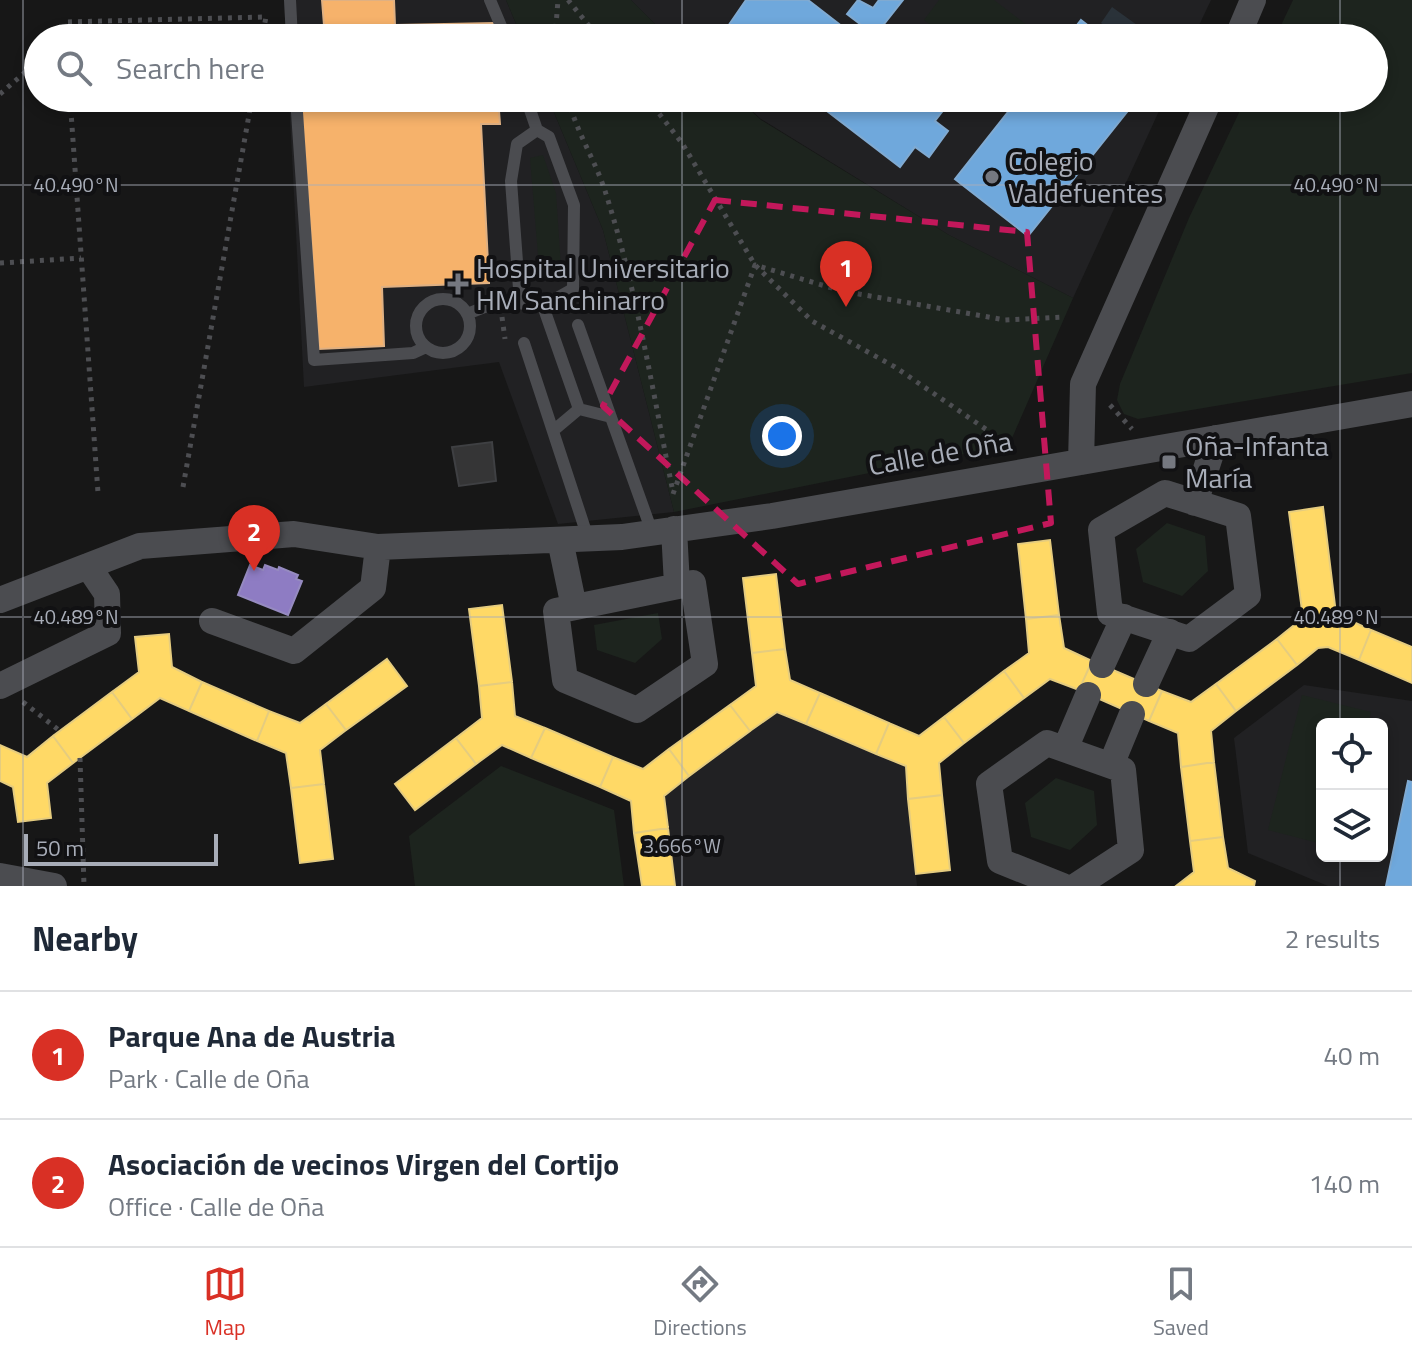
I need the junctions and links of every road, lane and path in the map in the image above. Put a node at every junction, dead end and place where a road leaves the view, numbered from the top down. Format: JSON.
{"nodes":[{"id":1,"x":290,"y":0,"type":"edge"},
{"id":2,"x":490,"y":0,"type":"edge"},
{"id":3,"x":558,"y":0,"type":"edge"},
{"id":4,"x":568,"y":0,"type":"edge"},
{"id":5,"x":1253,"y":0,"type":"edge"},
{"id":6,"x":64,"y":24,"type":"edge"},
{"id":7,"x":265,"y":24,"type":"edge"},
{"id":8,"x":291,"y":24,"type":"edge"},
{"id":9,"x":500,"y":24,"type":"edge"},
{"id":10,"x":556,"y":24,"type":"edge"},
{"id":11,"x":588,"y":24,"type":"edge"},
{"id":12,"x":1243,"y":24,"type":"edge"},
{"id":13,"x":24,"y":73,"type":"edge"},
{"id":14,"x":0,"y":94,"type":"edge"},
{"id":15,"x":71,"y":112,"type":"edge"},
{"id":16,"x":250,"y":112,"type":"edge"},
{"id":17,"x":297,"y":112,"type":"edge"},
{"id":18,"x":531,"y":112,"type":"edge"},
{"id":19,"x":571,"y":112,"type":"edge"},
{"id":20,"x":658,"y":112,"type":"edge"},
{"id":21,"x":1204,"y":112,"type":"edge"},
{"id":22,"x":537,"y":130,"type":"junction"},
{"id":23,"x":81,"y":258,"type":"junction"},
{"id":24,"x":0,"y":263,"type":"edge"},
{"id":25,"x":755,"y":265,"type":"junction"},
{"id":26,"x":500,"y":301,"type":"junction"},
{"id":27,"x":520,"y":302,"type":"junction"},
{"id":28,"x":543,"y":306,"type":"junction"},
{"id":29,"x":467,"y":314,"type":"junction"},
{"id":30,"x":1065,"y":317,"type":"dead end"},
{"id":31,"x":578,"y":325,"type":"dead end"},
{"id":32,"x":506,"y":343,"type":"dead end"},
{"id":33,"x":524,"y":343,"type":"dead end"},
{"id":34,"x":426,"y":347,"type":"junction"},
{"id":35,"x":1109,"y":397,"type":"dead end"},
{"id":36,"x":1412,"y":404,"type":"edge"},
{"id":37,"x":579,"y":409,"type":"junction"},
{"id":38,"x":611,"y":417,"type":"junction"},
{"id":39,"x":1140,"y":429,"type":"dead end"},
{"id":40,"x":554,"y":430,"type":"junction"},
{"id":41,"x":1216,"y":438,"type":"junction"},
{"id":42,"x":1081,"y":462,"type":"junction"},
{"id":43,"x":1008,"y":473,"type":"junction"},
{"id":44,"x":183,"y":487,"type":"dead end"},
{"id":45,"x":98,"y":493,"type":"dead end"},
{"id":46,"x":673,"y":494,"type":"junction"},
{"id":47,"x":1195,"y":503,"type":"junction"},
{"id":48,"x":663,"y":530,"type":"junction"},
{"id":49,"x":589,"y":539,"type":"junction"},
{"id":50,"x":560,"y":540,"type":"junction"},
{"id":51,"x":378,"y":547,"type":"junction"},
{"id":52,"x":88,"y":566,"type":"junction"},
{"id":53,"x":677,"y":585,"type":"junction"},
{"id":54,"x":0,"y":600,"type":"edge"},
{"id":55,"x":574,"y":607,"type":"junction"},
{"id":56,"x":1124,"y":617,"type":"junction"},
{"id":57,"x":212,"y":621,"type":"dead end"},
{"id":58,"x":1170,"y":632,"type":"junction"},
{"id":59,"x":1102,"y":665,"type":"dead end"},
{"id":60,"x":1146,"y":684,"type":"dead end"},
{"id":61,"x":1,"y":685,"type":"edge"},
{"id":62,"x":1088,"y":695,"type":"dead end"},
{"id":63,"x":1132,"y":714,"type":"dead end"},
{"id":64,"x":60,"y":731,"type":"dead end"},
{"id":65,"x":1065,"y":749,"type":"junction"},
{"id":66,"x":80,"y":758,"type":"dead end"},
{"id":67,"x":1111,"y":765,"type":"junction"},
{"id":68,"x":19,"y":881,"type":"edge"},
{"id":69,"x":54,"y":886,"type":"edge"},
{"id":70,"x":84,"y":886,"type":"edge"},
{"id":71,"x":1063,"y":886,"type":"edge"},
{"id":72,"x":1076,"y":886,"type":"edge"}],
"edges":[{"from":1,"to":8,"type":"lane"},
{"from":2,"to":9,"type":"lane"},
{"from":3,"to":10,"type":"path"},
{"from":4,"to":11,"type":"path"},
{"from":5,"to":12,"type":"street"},
{"from":6,"to":7,"type":"path"},
{"from":13,"to":14,"type":"path"},
{"from":15,"to":23,"type":"path"},
{"from":16,"to":44,"type":"path"},
{"from":17,"to":34,"type":"lane"},
{"from":18,"to":22,"type":"lane"},
{"from":19,"to":46,"type":"path"},
{"from":20,"to":25,"type":"path"},
{"from":21,"to":42,"type":"street"},
{"from":22,"to":27,"type":"lane"},
{"from":22,"to":28,"type":"lane"},
{"from":23,"to":24,"type":"path"},
{"from":23,"to":45,"type":"path"},
{"from":25,"to":30,"type":"path"},
{"from":25,"to":43,"type":"path"},
{"from":25,"to":46,"type":"path"},
{"from":26,"to":27,"type":"lane"},
{"from":26,"to":29,"type":"lane"},
{"from":26,"to":32,"type":"path"},
{"from":27,"to":28,"type":"lane"},
{"from":28,"to":37,"type":"lane"},
{"from":29,"to":34,"type":"lane"},
{"from":29,"to":34,"type":"lane"},
{"from":31,"to":38,"type":"lane"},
{"from":33,"to":40,"type":"lane"},
{"from":35,"to":39,"type":"path"},
{"from":36,"to":41,"type":"street","name":"Calle de Oña"},
{"from":37,"to":38,"type":"lane"},
{"from":37,"to":40,"type":"lane"},
{"from":38,"to":48,"type":"lane"},
{"from":40,"to":49,"type":"lane"},
{"from":41,"to":42,"type":"street","name":"Calle de Oña"},
{"from":41,"to":47,"type":"street"},
{"from":42,"to":43,"type":"street","name":"Calle de Oña"},
{"from":43,"to":48,"type":"street","name":"Calle de Oña"},
{"from":46,"to":48,"type":"path"},
{"from":47,"to":56,"type":"street"},
{"from":47,"to":58,"type":"street"},
{"from":48,"to":49,"type":"street","name":"Calle de Oña"},
{"from":48,"to":53,"type":"street"},
{"from":49,"to":50,"type":"street","name":"Calle de Oña"},
{"from":50,"to":51,"type":"street","name":"Calle de Oña"},
{"from":50,"to":55,"type":"street"},
{"from":51,"to":52,"type":"street","name":"Calle de Oña"},
{"from":51,"to":57,"type":"street"},
{"from":52,"to":54,"type":"street","name":"Calle de Oña"},
{"from":52,"to":61,"type":"street"},
{"from":53,"to":55,"type":"street"},
{"from":53,"to":55,"type":"street"},
{"from":56,"to":58,"type":"street"},
{"from":56,"to":59,"type":"street"},
{"from":58,"to":60,"type":"street"},
{"from":61,"to":64,"type":"path"},
{"from":62,"to":65,"type":"street"},
{"from":63,"to":67,"type":"street"},
{"from":65,"to":67,"type":"street"},
{"from":65,"to":71,"type":"street"},
{"from":66,"to":70,"type":"path"},
{"from":67,"to":72,"type":"street"},
{"from":68,"to":69,"type":"street"}]}
